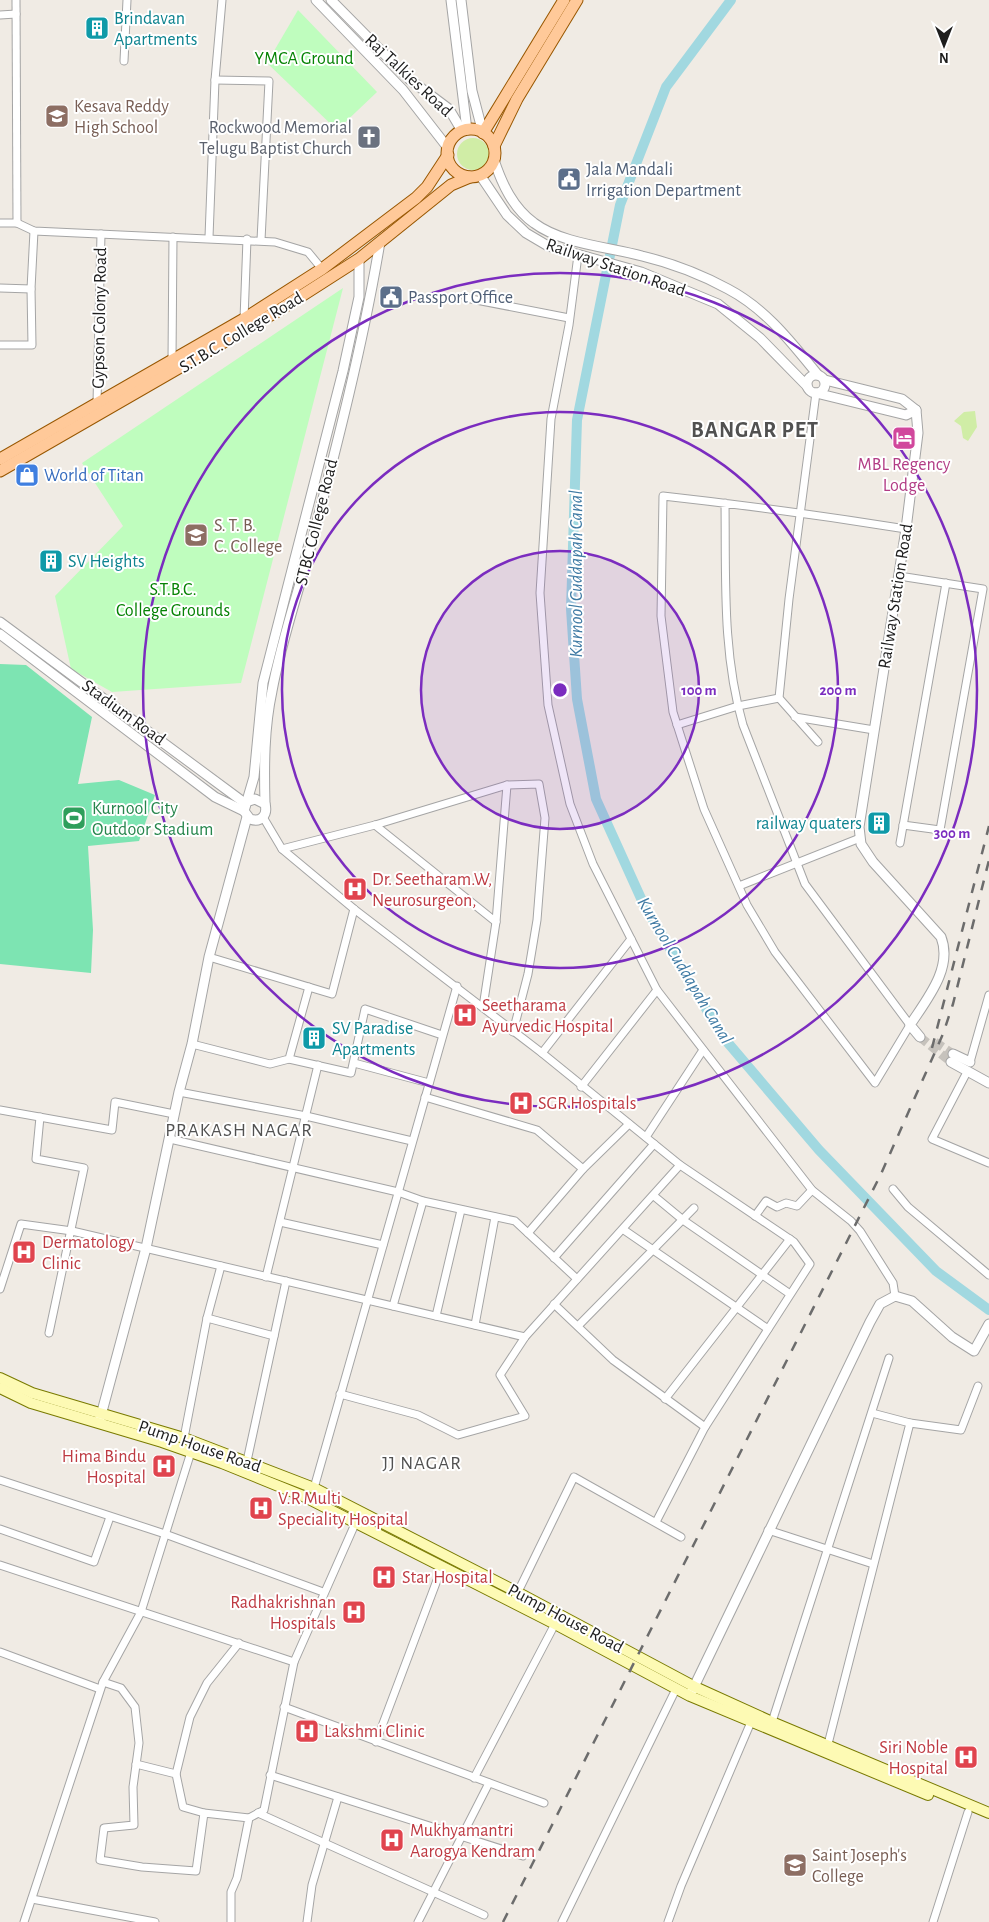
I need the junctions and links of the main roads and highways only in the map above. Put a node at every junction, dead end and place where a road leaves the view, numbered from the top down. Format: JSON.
{"nodes":[{"id":1,"x":564,"y":0,"type":"edge"},
{"id":2,"x":577,"y":0,"type":"edge"},
{"id":3,"x":483,"y":133,"type":"junction"},
{"id":4,"x":494,"y":146,"type":"junction"},
{"id":5,"x":448,"y":152,"type":"junction"},
{"id":6,"x":475,"y":176,"type":"junction"},
{"id":7,"x":356,"y":244,"type":"junction"},
{"id":8,"x":359,"y":259,"type":"junction"},
{"id":9,"x":0,"y":458,"type":"edge"},
{"id":10,"x":0,"y":471,"type":"edge"},
{"id":11,"x":0,"y":1378,"type":"edge"},
{"id":12,"x":0,"y":1388,"type":"edge"},
{"id":13,"x":100,"y":1418,"type":"junction"},
{"id":14,"x":692,"y":1691,"type":"junction"},
{"id":15,"x":770,"y":1726,"type":"junction"},
{"id":16,"x":826,"y":1749,"type":"junction"},
{"id":17,"x":989,"y":1814,"type":"edge"},
{"id":18,"x":989,"y":1820,"type":"edge"}],
"edges":[{"from":1,"to":3,"type":"main road"},
{"from":2,"to":4,"type":"main road"},
{"from":3,"to":4,"type":"main road"},
{"from":3,"to":5,"type":"main road"},
{"from":4,"to":6,"type":"main road"},
{"from":5,"to":6,"type":"main road"},
{"from":5,"to":7,"type":"main road","name":"S.T.B.C. College Road"},
{"from":6,"to":8,"type":"main road","name":"S.T.B.C. College Road"},
{"from":7,"to":8,"type":"main road"},
{"from":7,"to":9,"type":"main road","name":"S.T.B.C. College Road"},
{"from":8,"to":10,"type":"main road","name":"S.T.B.C. College Road"},
{"from":11,"to":13,"type":"main road","name":"Pump House Road"},
{"from":12,"to":13,"type":"main road"},
{"from":13,"to":14,"type":"main road"},
{"from":13,"to":14,"type":"main road","name":"Pump House Road"},
{"from":14,"to":15,"type":"main road","name":"Pump House Road"},
{"from":14,"to":15,"type":"main road"},
{"from":15,"to":16,"type":"main road"},
{"from":16,"to":17,"type":"main road"},
{"from":16,"to":18,"type":"main road"}]}
